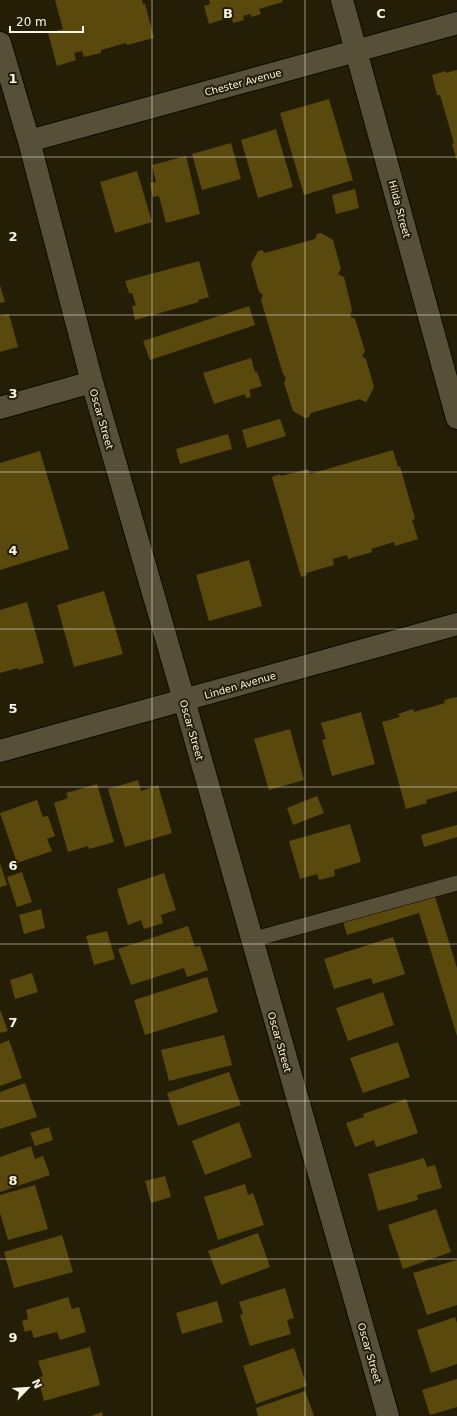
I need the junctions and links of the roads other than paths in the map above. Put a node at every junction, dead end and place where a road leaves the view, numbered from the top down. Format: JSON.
{"nodes":[{"id":1,"x":342,"y":0,"type":"edge"},
{"id":2,"x":457,"y":23,"type":"edge"},
{"id":3,"x":0,"y":43,"type":"edge"},
{"id":4,"x":356,"y":51,"type":"junction"},
{"id":5,"x":29,"y":141,"type":"junction"},
{"id":6,"x":92,"y":382,"type":"junction"},
{"id":7,"x":0,"y":408,"type":"edge"},
{"id":8,"x":457,"y":418,"type":"edge"},
{"id":9,"x":457,"y":624,"type":"edge"},
{"id":10,"x":184,"y":700,"type":"junction"},
{"id":11,"x":0,"y":751,"type":"edge"},
{"id":12,"x":457,"y":883,"type":"edge"},
{"id":13,"x":251,"y":940,"type":"junction"},
{"id":14,"x":388,"y":1416,"type":"edge"}],
"edges":[{"from":1,"to":4,"type":"street","name":"Hilda Street"},
{"from":2,"to":4,"type":"street","name":"Chester Avenue"},
{"from":3,"to":5,"type":"street","name":"Oscar Street"},
{"from":4,"to":5,"type":"street","name":"Chester Avenue"},
{"from":4,"to":8,"type":"street","name":"Hilda Street"},
{"from":5,"to":6,"type":"street","name":"Oscar Street"},
{"from":6,"to":7,"type":"street"},
{"from":6,"to":10,"type":"street","name":"Oscar Street"},
{"from":9,"to":10,"type":"street","name":"Linden Avenue"},
{"from":10,"to":11,"type":"street","name":"Linden Avenue"},
{"from":10,"to":13,"type":"street","name":"Oscar Street"},
{"from":12,"to":13,"type":"lane"},
{"from":13,"to":14,"type":"street","name":"Oscar Street"}]}
